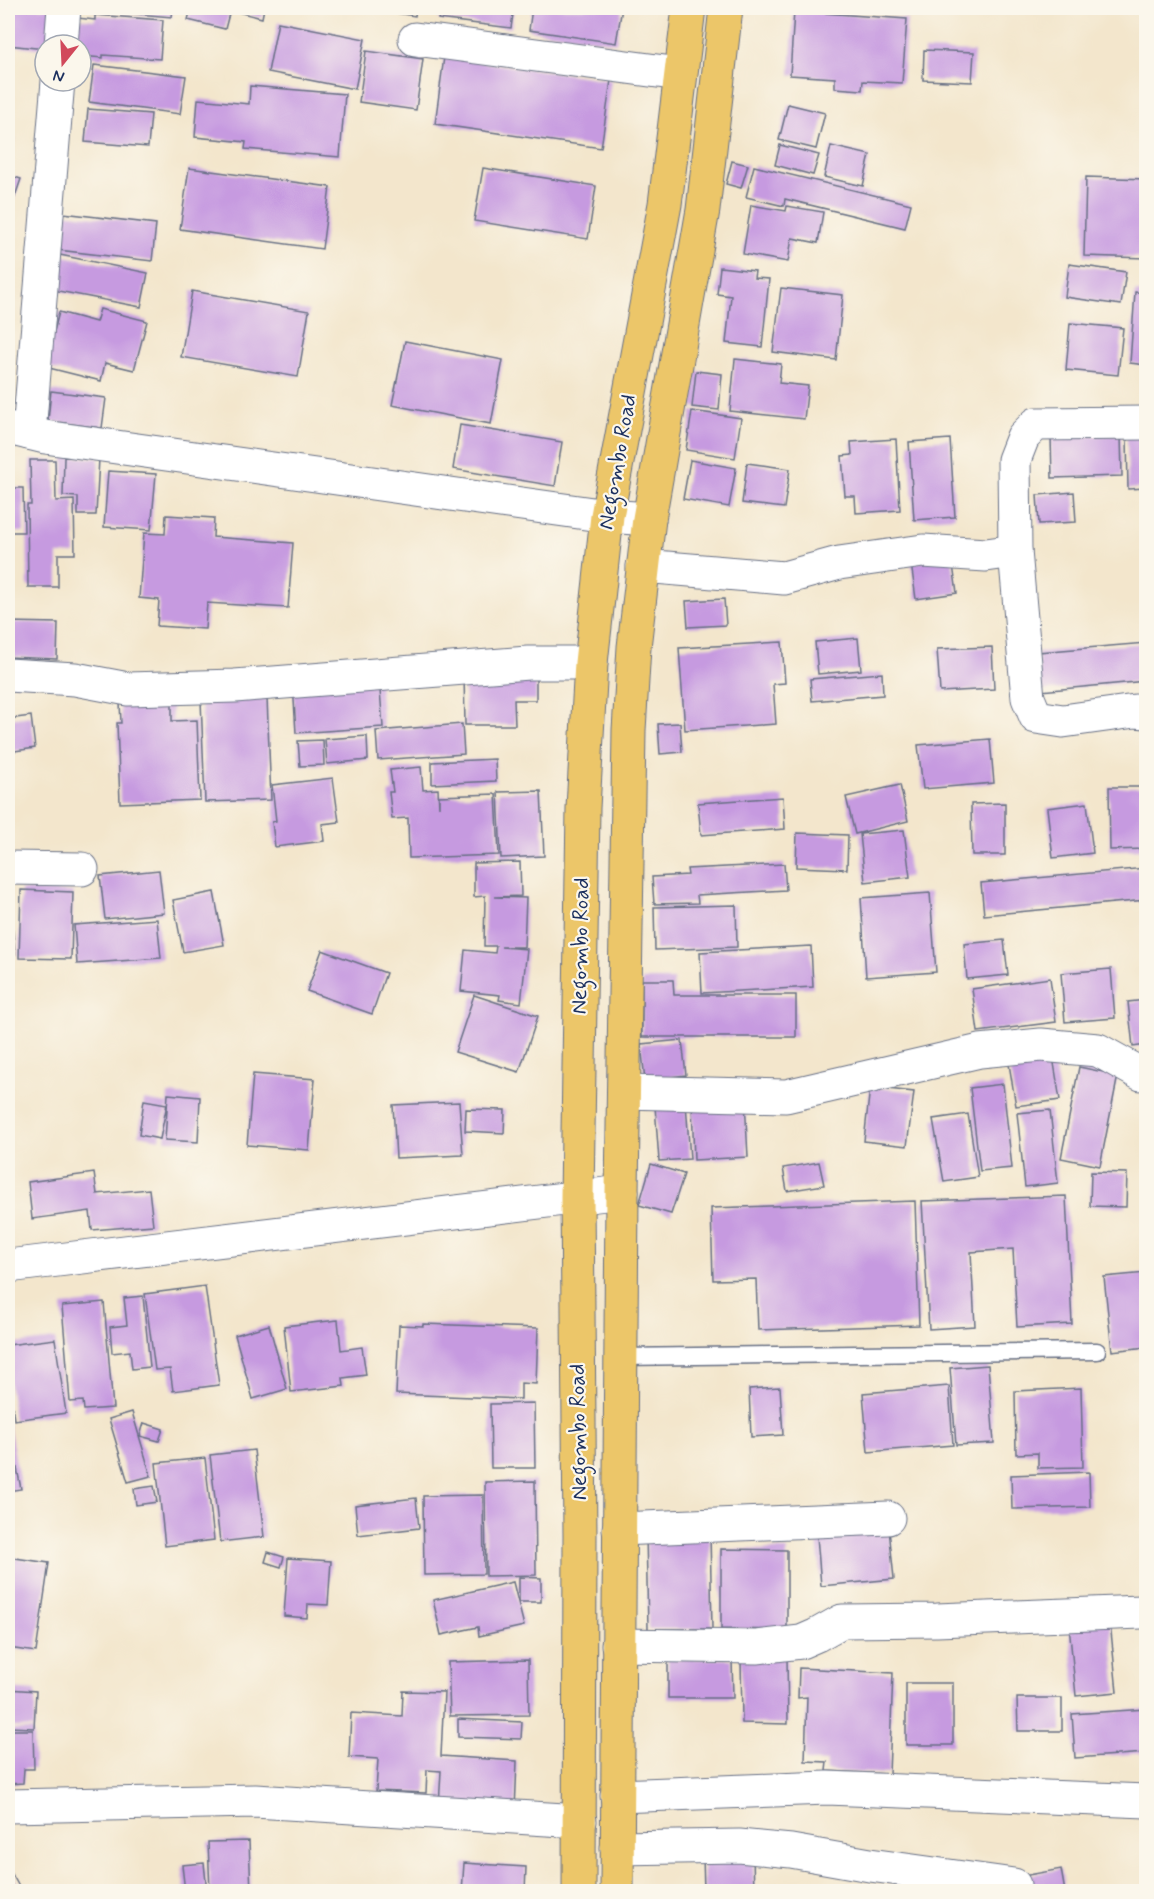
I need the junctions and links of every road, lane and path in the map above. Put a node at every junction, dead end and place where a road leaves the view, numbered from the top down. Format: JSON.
{"nodes":[{"id":1,"x":64,"y":8,"type":"edge"},
{"id":2,"x":689,"y":8,"type":"edge"},
{"id":3,"x":726,"y":8,"type":"edge"},
{"id":4,"x":62,"y":33,"type":"edge"},
{"id":5,"x":415,"y":39,"type":"dead end"},
{"id":6,"x":680,"y":75,"type":"junction"},
{"id":7,"x":57,"y":93,"type":"edge"},
{"id":8,"x":1146,"y":423,"type":"edge"},
{"id":9,"x":18,"y":430,"type":"edge"},
{"id":10,"x":607,"y":516,"type":"junction"},
{"id":11,"x":649,"y":519,"type":"junction"},
{"id":12,"x":1015,"y":550,"type":"junction"},
{"id":13,"x":643,"y":566,"type":"junction"},
{"id":14,"x":591,"y":663,"type":"junction"},
{"id":15,"x":8,"y":675,"type":"edge"},
{"id":16,"x":1146,"y":712,"type":"edge"},
{"id":17,"x":8,"y":868,"type":"edge"},
{"id":18,"x":82,"y":869,"type":"dead end"},
{"id":19,"x":1146,"y":1073,"type":"edge"},
{"id":20,"x":624,"y":1092,"type":"junction"},
{"id":21,"x":622,"y":1192,"type":"junction"},
{"id":22,"x":577,"y":1198,"type":"junction"},
{"id":23,"x":8,"y":1266,"type":"edge"},
{"id":24,"x":1097,"y":1352,"type":"dead end"},
{"id":25,"x":621,"y":1357,"type":"junction"},
{"id":26,"x":888,"y":1518,"type":"dead end"},
{"id":27,"x":619,"y":1530,"type":"junction"},
{"id":28,"x":1141,"y":1612,"type":"dead end"},
{"id":29,"x":618,"y":1646,"type":"junction"},
{"id":30,"x":617,"y":1796,"type":"junction"},
{"id":31,"x":1146,"y":1801,"type":"edge"},
{"id":32,"x":8,"y":1806,"type":"edge"},
{"id":33,"x":580,"y":1821,"type":"junction"},
{"id":34,"x":617,"y":1848,"type":"junction"},
{"id":35,"x":1014,"y":1885,"type":"dead end"},
{"id":36,"x":579,"y":1892,"type":"edge"},
{"id":37,"x":617,"y":1892,"type":"edge"}],
"edges":[{"from":1,"to":4,"type":"street"},
{"from":2,"to":6,"type":"highway","name":"Negombo Road"},
{"from":3,"to":11,"type":"highway","name":"Negombo Road"},
{"from":5,"to":6,"type":"street"},
{"from":6,"to":10,"type":"highway","name":"Negombo Road"},
{"from":7,"to":9,"type":"street"},
{"from":8,"to":12,"type":"street"},
{"from":9,"to":10,"type":"street"},
{"from":10,"to":11,"type":"street"},
{"from":10,"to":14,"type":"highway","name":"Negombo Road"},
{"from":11,"to":13,"type":"highway","name":"Negombo Road"},
{"from":12,"to":13,"type":"street"},
{"from":12,"to":16,"type":"street"},
{"from":13,"to":20,"type":"highway","name":"Negombo Road"},
{"from":14,"to":15,"type":"street"},
{"from":14,"to":22,"type":"highway","name":"Negombo Road"},
{"from":17,"to":18,"type":"street"},
{"from":19,"to":20,"type":"street"},
{"from":20,"to":21,"type":"highway","name":"Negombo Road"},
{"from":21,"to":22,"type":"street"},
{"from":21,"to":25,"type":"highway","name":"Negombo Road"},
{"from":22,"to":23,"type":"street"},
{"from":22,"to":33,"type":"highway","name":"Negombo Road"},
{"from":24,"to":25,"type":"lane"},
{"from":25,"to":27,"type":"highway","name":"Negombo Road"},
{"from":26,"to":27,"type":"street"},
{"from":27,"to":29,"type":"highway","name":"Negombo Road"},
{"from":28,"to":29,"type":"street"},
{"from":29,"to":30,"type":"highway","name":"Negombo Road"},
{"from":30,"to":31,"type":"street"},
{"from":30,"to":34,"type":"highway","name":"Negombo Road"},
{"from":32,"to":33,"type":"street"},
{"from":33,"to":36,"type":"highway","name":"Negombo Road"},
{"from":34,"to":35,"type":"street"},
{"from":34,"to":37,"type":"highway","name":"Negombo Road"}]}
